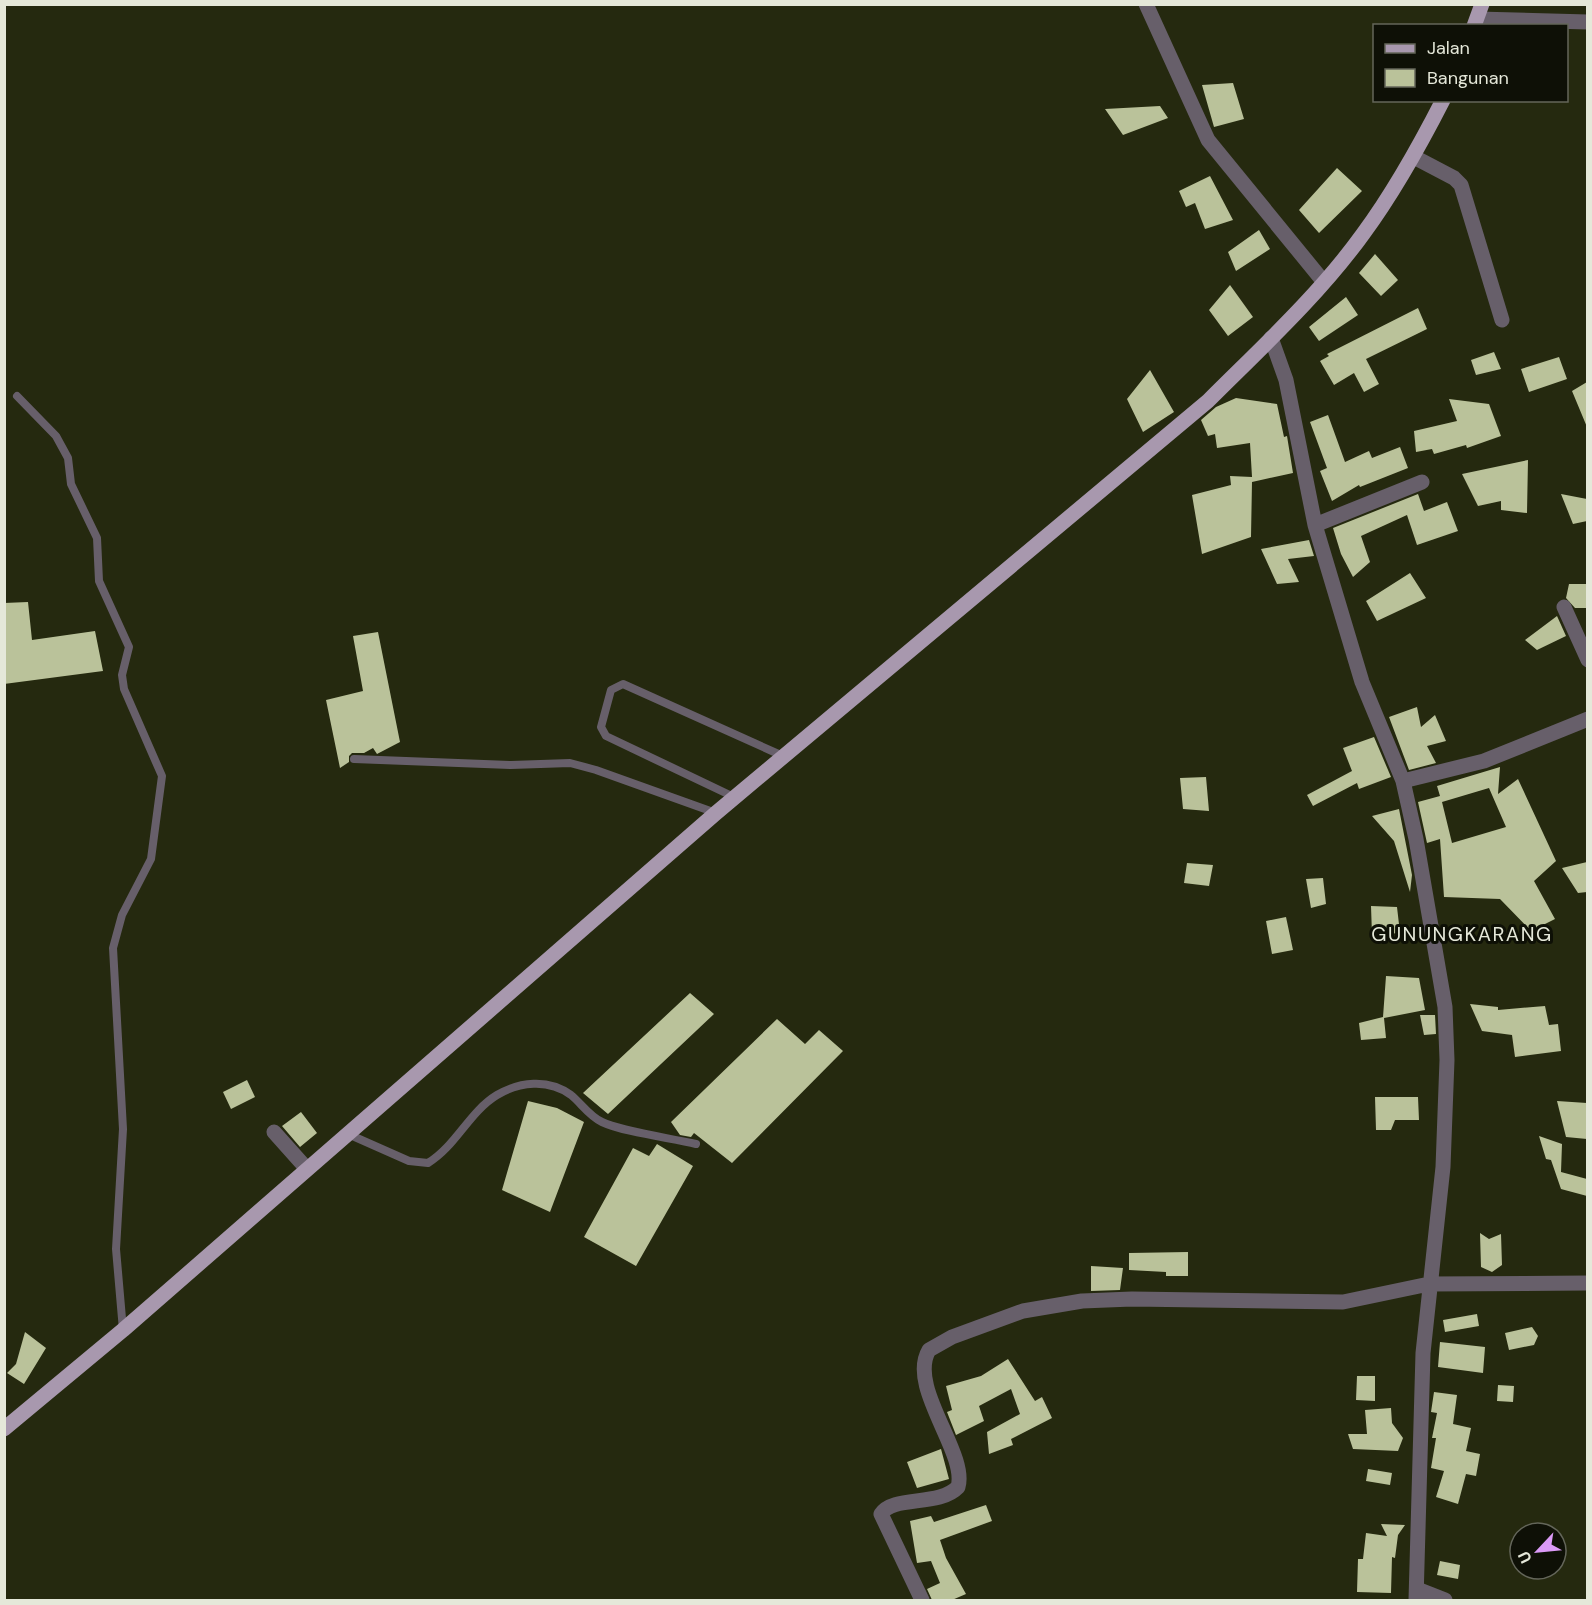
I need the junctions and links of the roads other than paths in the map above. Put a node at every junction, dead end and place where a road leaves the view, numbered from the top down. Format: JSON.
{"nodes":[{"id":1,"x":1146,"y":4,"type":"edge"},
{"id":2,"x":1478,"y":16,"type":"edge"},
{"id":3,"x":1587,"y":22,"type":"edge"},
{"id":4,"x":1442,"y":102,"type":"edge"},
{"id":5,"x":1414,"y":157,"type":"junction"},
{"id":6,"x":1323,"y":281,"type":"junction"},
{"id":7,"x":1502,"y":320,"type":"dead end"},
{"id":8,"x":1271,"y":338,"type":"junction"},
{"id":9,"x":17,"y":396,"type":"dead end"},
{"id":10,"x":1422,"y":482,"type":"dead end"},
{"id":11,"x":1315,"y":525,"type":"junction"},
{"id":12,"x":1564,"y":607,"type":"dead end"},
{"id":13,"x":1587,"y":660,"type":"edge"},
{"id":14,"x":1587,"y":719,"type":"edge"},
{"id":15,"x":783,"y":756,"type":"junction"},
{"id":16,"x":354,"y":759,"type":"dead end"},
{"id":17,"x":1403,"y":781,"type":"junction"},
{"id":18,"x":734,"y":797,"type":"junction"},
{"id":19,"x":716,"y":813,"type":"junction"},
{"id":20,"x":274,"y":1132,"type":"dead end"},
{"id":21,"x":348,"y":1134,"type":"junction"},
{"id":22,"x":696,"y":1144,"type":"dead end"},
{"id":23,"x":308,"y":1169,"type":"junction"},
{"id":24,"x":1587,"y":1282,"type":"edge"},
{"id":25,"x":1429,"y":1284,"type":"junction"},
{"id":26,"x":123,"y":1330,"type":"junction"},
{"id":27,"x":4,"y":1429,"type":"edge"},
{"id":28,"x":1417,"y":1595,"type":"edge"},
{"id":29,"x":922,"y":1600,"type":"edge"},
{"id":30,"x":1445,"y":1600,"type":"edge"}],
"edges":[{"from":1,"to":6,"type":"street"},
{"from":2,"to":3,"type":"street"},
{"from":4,"to":5,"type":"main road"},
{"from":5,"to":6,"type":"main road"},
{"from":5,"to":7,"type":"street"},
{"from":6,"to":8,"type":"main road"},
{"from":8,"to":11,"type":"street"},
{"from":8,"to":15,"type":"main road"},
{"from":9,"to":26,"type":"lane"},
{"from":10,"to":11,"type":"street"},
{"from":11,"to":17,"type":"street"},
{"from":12,"to":13,"type":"street"},
{"from":14,"to":17,"type":"street"},
{"from":15,"to":18,"type":"main road"},
{"from":15,"to":18,"type":"lane"},
{"from":16,"to":19,"type":"lane"},
{"from":17,"to":25,"type":"street"},
{"from":18,"to":19,"type":"main road"},
{"from":19,"to":21,"type":"main road"},
{"from":20,"to":23,"type":"street"},
{"from":21,"to":22,"type":"lane"},
{"from":21,"to":23,"type":"main road"},
{"from":23,"to":26,"type":"main road"},
{"from":24,"to":25,"type":"street"},
{"from":25,"to":28,"type":"street"},
{"from":25,"to":29,"type":"street"},
{"from":26,"to":27,"type":"main road"},
{"from":28,"to":30,"type":"street"}]}
